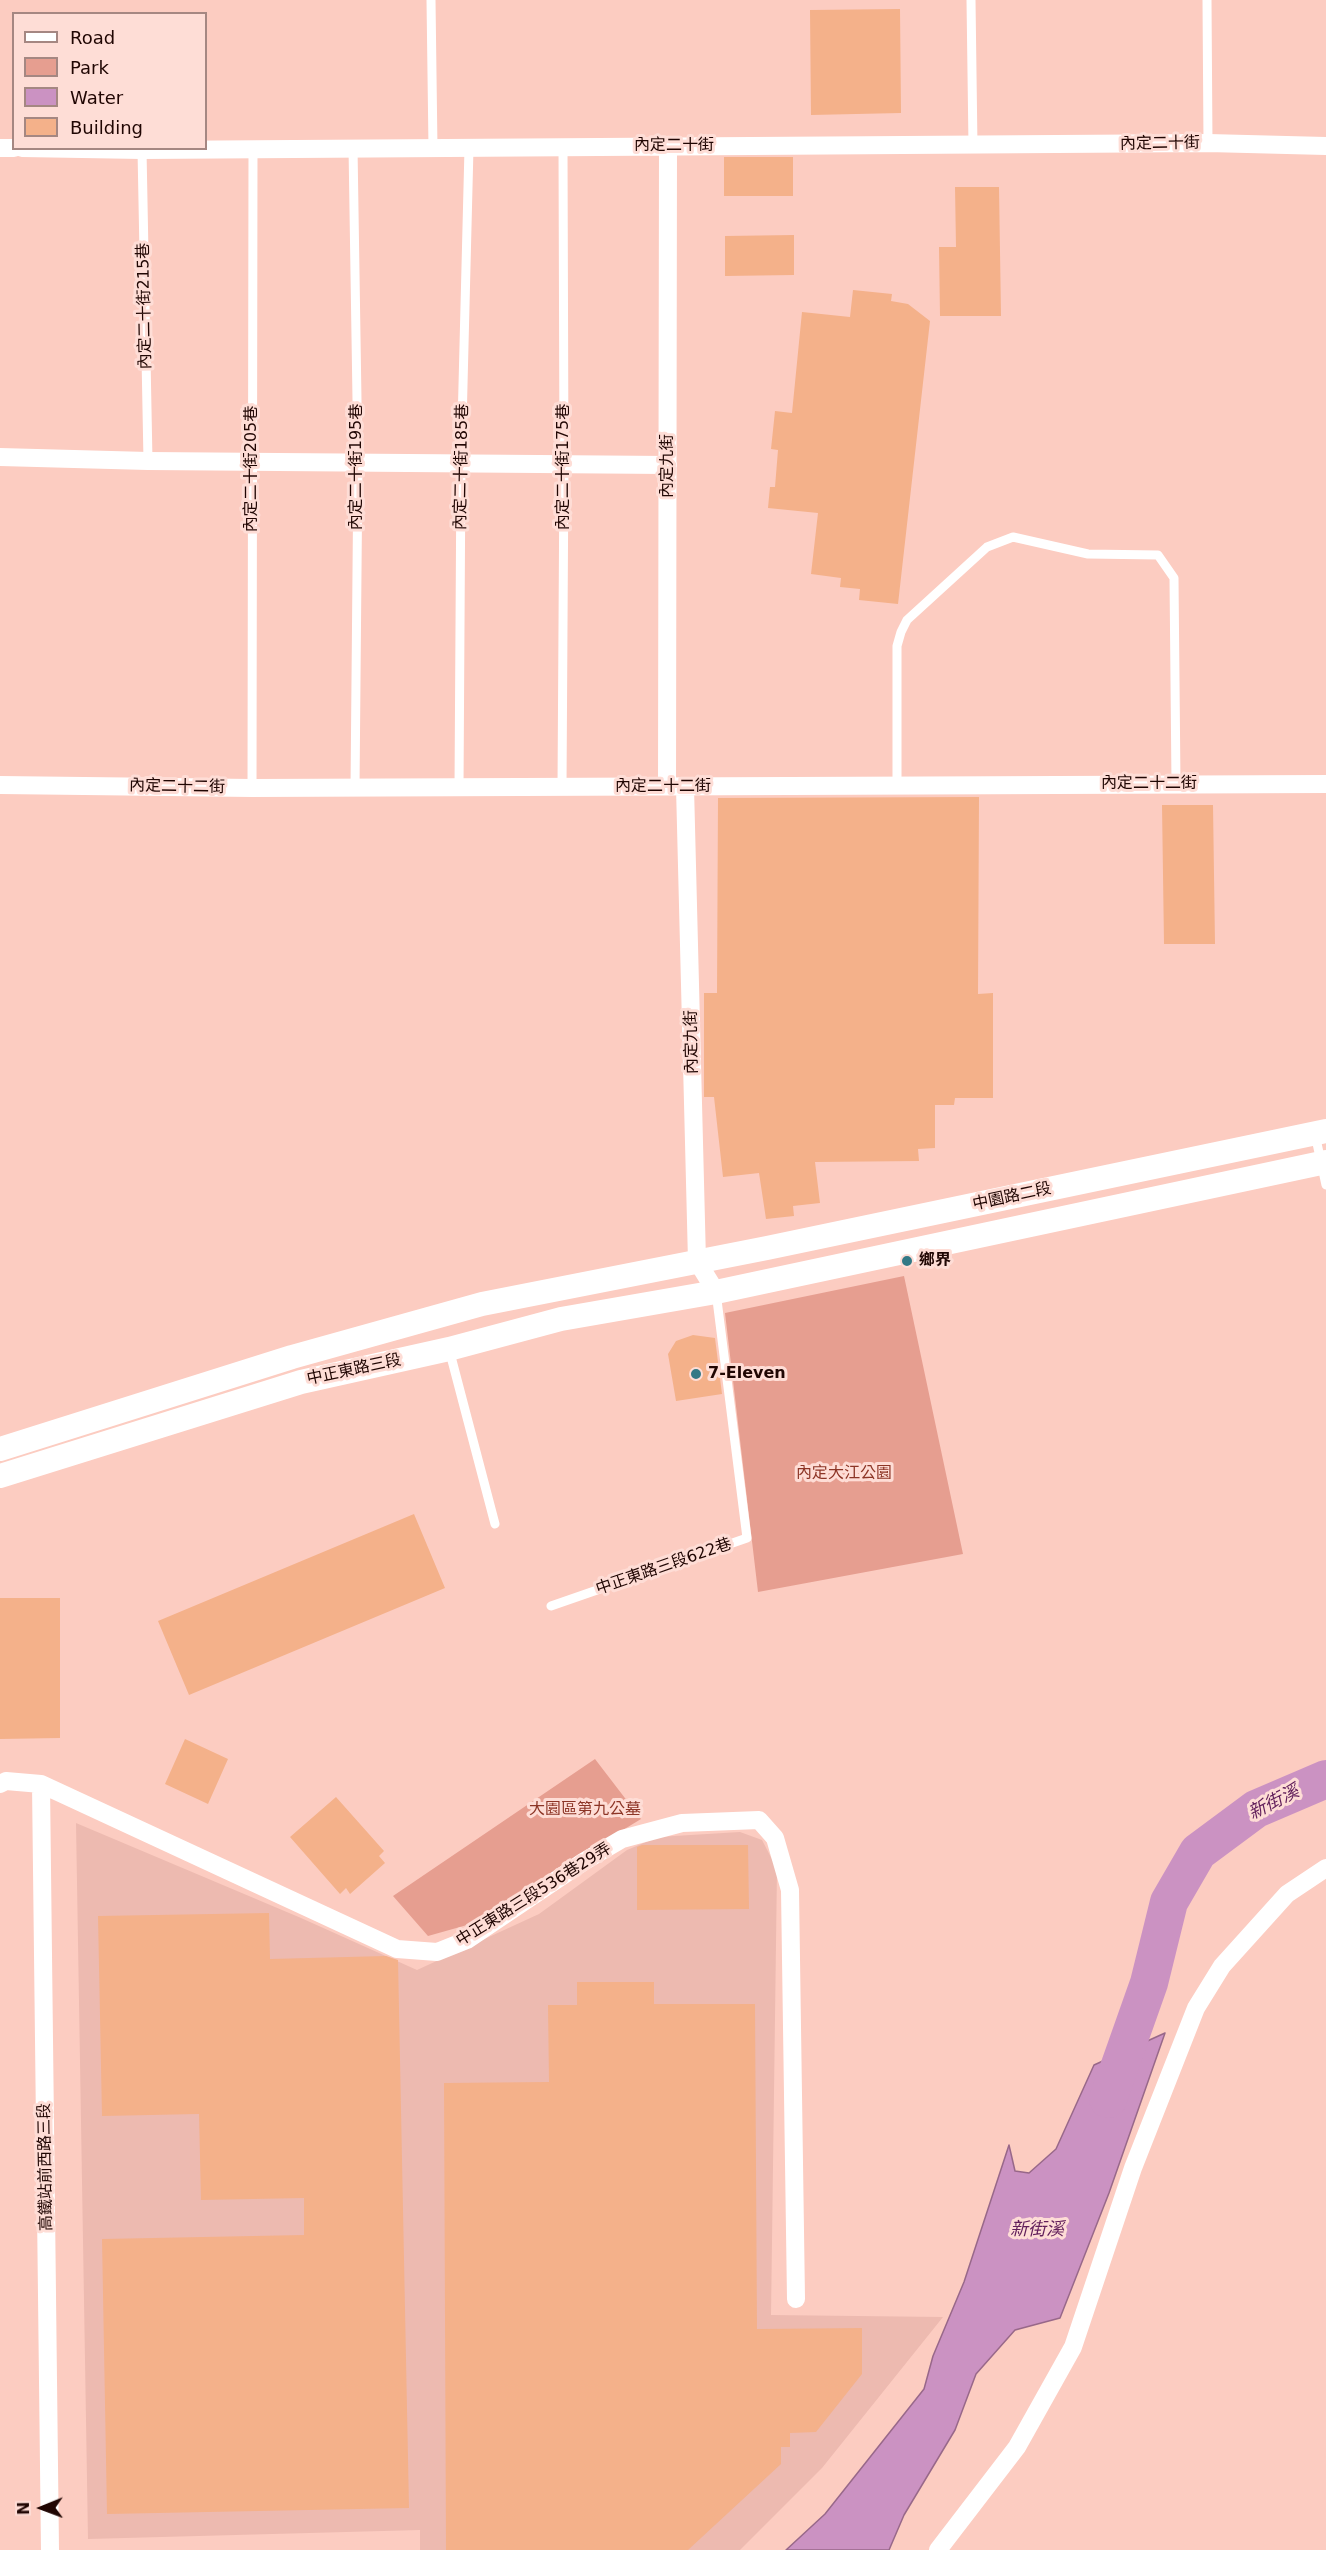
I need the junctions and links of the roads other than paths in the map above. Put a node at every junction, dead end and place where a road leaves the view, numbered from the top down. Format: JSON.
{"nodes":[{"id":1,"x":431,"y":0,"type":"edge"},
{"id":2,"x":971,"y":0,"type":"edge"},
{"id":3,"x":1208,"y":0,"type":"edge"},
{"id":4,"x":1208,"y":143,"type":"junction"},
{"id":5,"x":668,"y":146,"type":"junction"},
{"id":6,"x":973,"y":146,"type":"junction"},
{"id":7,"x":1326,"y":146,"type":"edge"},
{"id":8,"x":353,"y":147,"type":"junction"},
{"id":9,"x":563,"y":147,"type":"junction"},
{"id":10,"x":433,"y":148,"type":"junction"},
{"id":11,"x":469,"y":148,"type":"junction"},
{"id":12,"x":207,"y":149,"type":"edge"},
{"id":13,"x":253,"y":149,"type":"junction"},
{"id":14,"x":142,"y":150,"type":"edge"},
{"id":15,"x":0,"y":457,"type":"edge"},
{"id":16,"x":148,"y":461,"type":"junction"},
{"id":17,"x":252,"y":462,"type":"junction"},
{"id":18,"x":358,"y":463,"type":"junction"},
{"id":19,"x":461,"y":464,"type":"junction"},
{"id":20,"x":564,"y":464,"type":"junction"},
{"id":21,"x":668,"y":465,"type":"junction"},
{"id":22,"x":1176,"y":784,"type":"junction"},
{"id":23,"x":1326,"y":784,"type":"edge"},
{"id":24,"x":0,"y":785,"type":"edge"},
{"id":25,"x":897,"y":786,"type":"junction"},
{"id":26,"x":459,"y":787,"type":"junction"},
{"id":27,"x":562,"y":787,"type":"junction"},
{"id":28,"x":676,"y":787,"type":"junction"},
{"id":29,"x":252,"y":788,"type":"junction"},
{"id":30,"x":355,"y":788,"type":"junction"},
{"id":31,"x":1321,"y":1132,"type":"edge"},
{"id":32,"x":1324,"y":1170,"type":"edge"},
{"id":33,"x":698,"y":1262,"type":"junction"},
{"id":34,"x":716,"y":1292,"type":"junction"},
{"id":35,"x":449,"y":1349,"type":"junction"},
{"id":36,"x":0,"y":1449,"type":"edge"},
{"id":37,"x":0,"y":1476,"type":"edge"},
{"id":38,"x":495,"y":1524,"type":"dead end"},
{"id":39,"x":551,"y":1606,"type":"dead end"},
{"id":40,"x":0,"y":1784,"type":"edge"},
{"id":41,"x":41,"y":1784,"type":"junction"},
{"id":42,"x":1326,"y":1868,"type":"edge"},
{"id":43,"x":796,"y":2299,"type":"dead end"},
{"id":44,"x":50,"y":2550,"type":"edge"},
{"id":45,"x":938,"y":2550,"type":"edge"}],
"edges":[{"from":1,"to":10,"type":"lane"},
{"from":2,"to":6,"type":"lane"},
{"from":3,"to":4,"type":"lane"},
{"from":4,"to":6,"type":"street","name":"內定二十街"},
{"from":4,"to":7,"type":"street","name":"內定二十街"},
{"from":5,"to":6,"type":"street","name":"內定二十街"},
{"from":5,"to":9,"type":"street","name":"內定二十街"},
{"from":5,"to":21,"type":"street","name":"內定九街"},
{"from":8,"to":10,"type":"street","name":"內定二十街"},
{"from":8,"to":13,"type":"street","name":"內定二十街"},
{"from":8,"to":18,"type":"lane","name":"內定二十街195巷"},
{"from":9,"to":11,"type":"street","name":"內定二十街"},
{"from":9,"to":20,"type":"lane","name":"內定二十街175巷"},
{"from":10,"to":11,"type":"street","name":"內定二十街"},
{"from":11,"to":19,"type":"lane","name":"內定二十街185巷"},
{"from":12,"to":13,"type":"street","name":"內定二十街"},
{"from":13,"to":17,"type":"lane","name":"內定二十街205巷"},
{"from":14,"to":16,"type":"lane","name":"內定二十街215巷"},
{"from":15,"to":16,"type":"street"},
{"from":16,"to":17,"type":"street"},
{"from":17,"to":18,"type":"street"},
{"from":17,"to":29,"type":"lane","name":"內定二十街205巷"},
{"from":18,"to":19,"type":"street"},
{"from":18,"to":30,"type":"lane","name":"內定二十街195巷"},
{"from":19,"to":20,"type":"street"},
{"from":19,"to":26,"type":"lane","name":"內定二十街185巷"},
{"from":20,"to":21,"type":"street"},
{"from":20,"to":27,"type":"lane","name":"內定二十街175巷"},
{"from":21,"to":28,"type":"street","name":"內定九街"},
{"from":22,"to":23,"type":"street","name":"內定二十二街"},
{"from":22,"to":25,"type":"street","name":"內定二十二街"},
{"from":22,"to":25,"type":"lane"},
{"from":24,"to":29,"type":"street","name":"內定二十二街"},
{"from":25,"to":28,"type":"street","name":"內定二十二街"},
{"from":26,"to":27,"type":"street","name":"內定二十二街"},
{"from":26,"to":30,"type":"street","name":"內定二十二街"},
{"from":27,"to":28,"type":"street","name":"內定二十二街"},
{"from":28,"to":33,"type":"street","name":"內定九街"},
{"from":29,"to":30,"type":"street","name":"內定二十二街"},
{"from":31,"to":32,"type":"lane"},
{"from":31,"to":33,"type":"main road","name":"中園路二段"},
{"from":32,"to":34,"type":"main road","name":"中園路二段"},
{"from":33,"to":34,"type":"street","name":"內定九街"},
{"from":33,"to":36,"type":"main road","name":"中園路二段"},
{"from":34,"to":35,"type":"main road","name":"中正東路三段"},
{"from":34,"to":39,"type":"lane","name":"中正東路三段622巷"},
{"from":35,"to":37,"type":"main road","name":"中正東路三段"},
{"from":35,"to":38,"type":"lane"},
{"from":40,"to":41,"type":"street","name":"中正東路三段536巷29弄"},
{"from":41,"to":43,"type":"street","name":"中正東路三段536巷29弄"},
{"from":41,"to":44,"type":"street","name":"高鐵站前西路三段"},
{"from":42,"to":45,"type":"street"}]}
